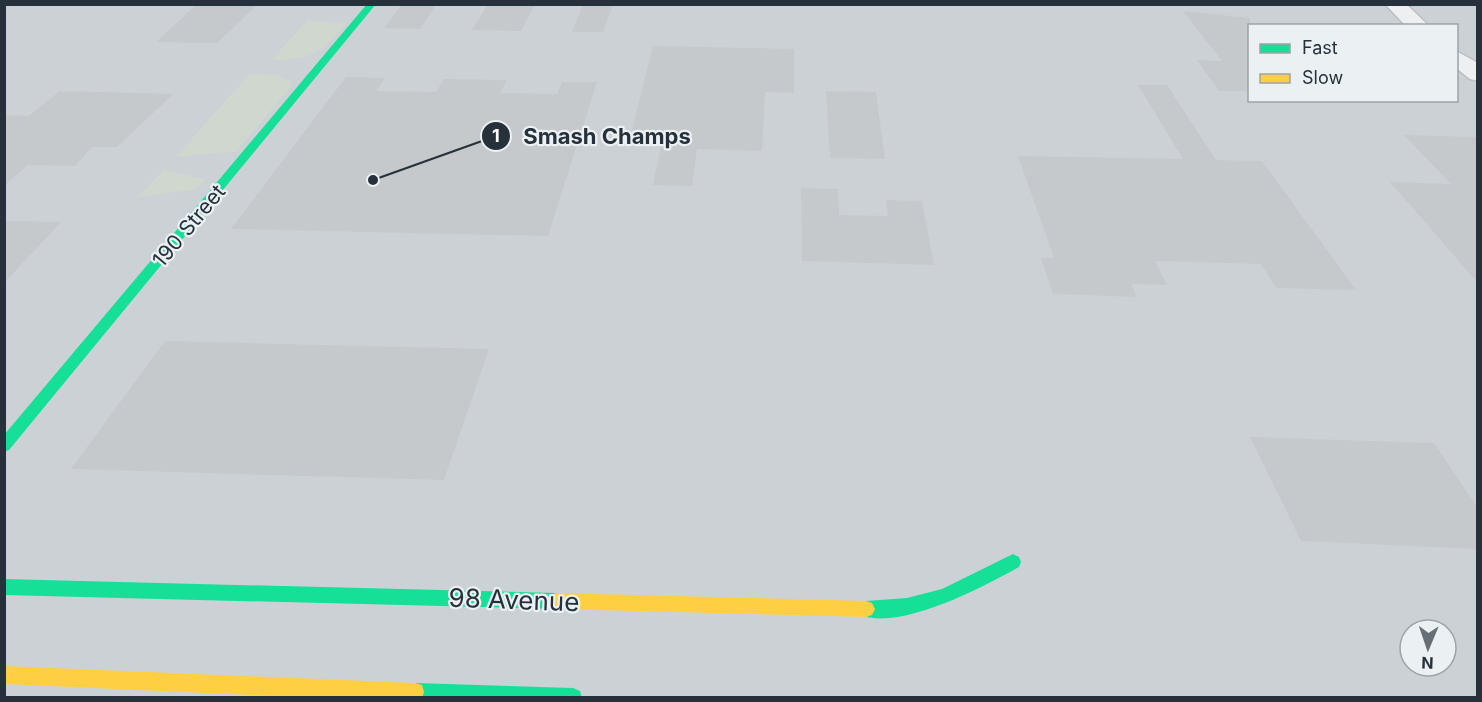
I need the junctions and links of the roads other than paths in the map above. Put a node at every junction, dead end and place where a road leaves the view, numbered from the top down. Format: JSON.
{"nodes":[{"id":1,"x":372,"y":4,"type":"edge"},
{"id":2,"x":1394,"y":4,"type":"edge"},
{"id":3,"x":1417,"y":24,"type":"edge"},
{"id":4,"x":1458,"y":59,"type":"edge"},
{"id":5,"x":1478,"y":74,"type":"edge"},
{"id":6,"x":4,"y":446,"type":"edge"},
{"id":7,"x":1013,"y":562,"type":"dead end"},
{"id":8,"x":4,"y":587,"type":"edge"},
{"id":9,"x":4,"y":675,"type":"edge"},
{"id":10,"x":573,"y":698,"type":"edge"}],
"edges":[{"from":1,"to":6,"type":"street","name":"190 Street"},
{"from":2,"to":3,"type":"street"},
{"from":4,"to":5,"type":"street"},
{"from":7,"to":8,"type":"street","name":"98 Avenue"},
{"from":9,"to":10,"type":"street"}]}
